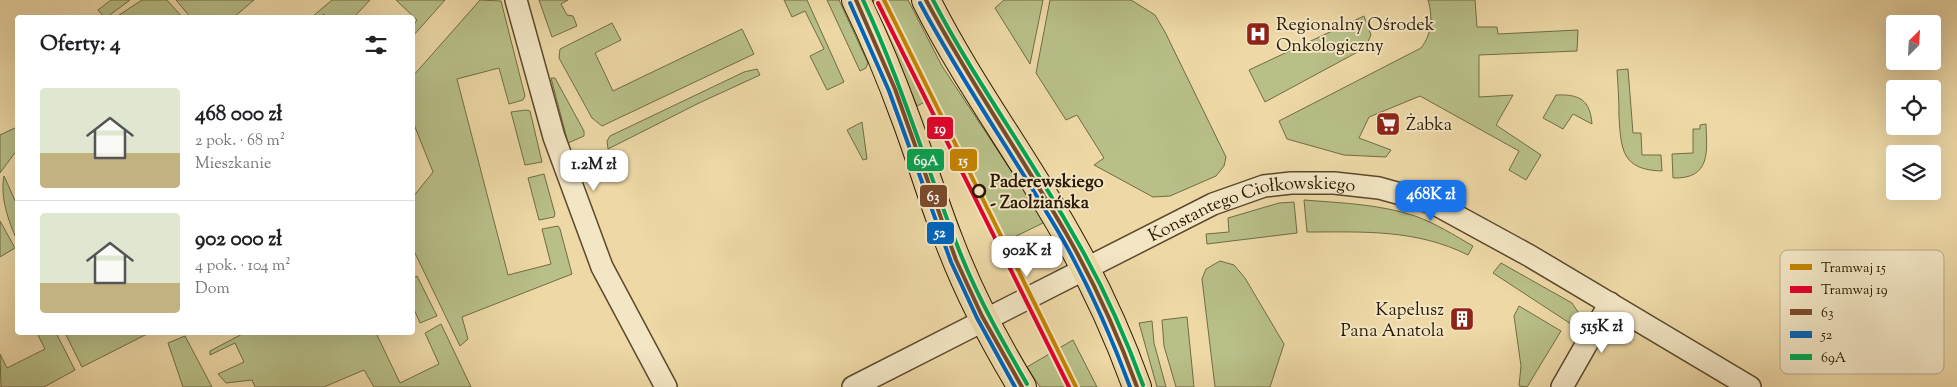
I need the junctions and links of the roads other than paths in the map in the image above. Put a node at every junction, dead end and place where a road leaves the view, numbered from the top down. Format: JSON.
{"nodes":[{"id":1,"x":516,"y":0,"type":"edge"},
{"id":2,"x":856,"y":0,"type":"edge"},
{"id":3,"x":926,"y":0,"type":"edge"},
{"id":4,"x":1085,"y":268,"type":"junction"},
{"id":5,"x":1610,"y":303,"type":"junction"},
{"id":6,"x":985,"y":320,"type":"junction"},
{"id":7,"x":666,"y":387,"type":"edge"},
{"id":8,"x":853,"y":387,"type":"edge"},
{"id":9,"x":1022,"y":387,"type":"edge"},
{"id":10,"x":1137,"y":387,"type":"edge"},
{"id":11,"x":1562,"y":387,"type":"edge"},
{"id":12,"x":1750,"y":387,"type":"edge"}],
"edges":[{"from":1,"to":7,"type":"street"},
{"from":2,"to":6,"type":"main road"},
{"from":3,"to":4,"type":"main road"},
{"from":4,"to":5,"type":"street","name":"Konstantego Ciołkowskiego"},
{"from":4,"to":6,"type":"street","name":"Konstantego Ciołkowskiego"},
{"from":4,"to":10,"type":"main road"},
{"from":5,"to":11,"type":"street"},
{"from":5,"to":12,"type":"street","name":"Konstantego Ciołkowskiego"},
{"from":6,"to":8,"type":"street","name":"Konstantego Ciołkowskiego"},
{"from":6,"to":9,"type":"main road"}]}
